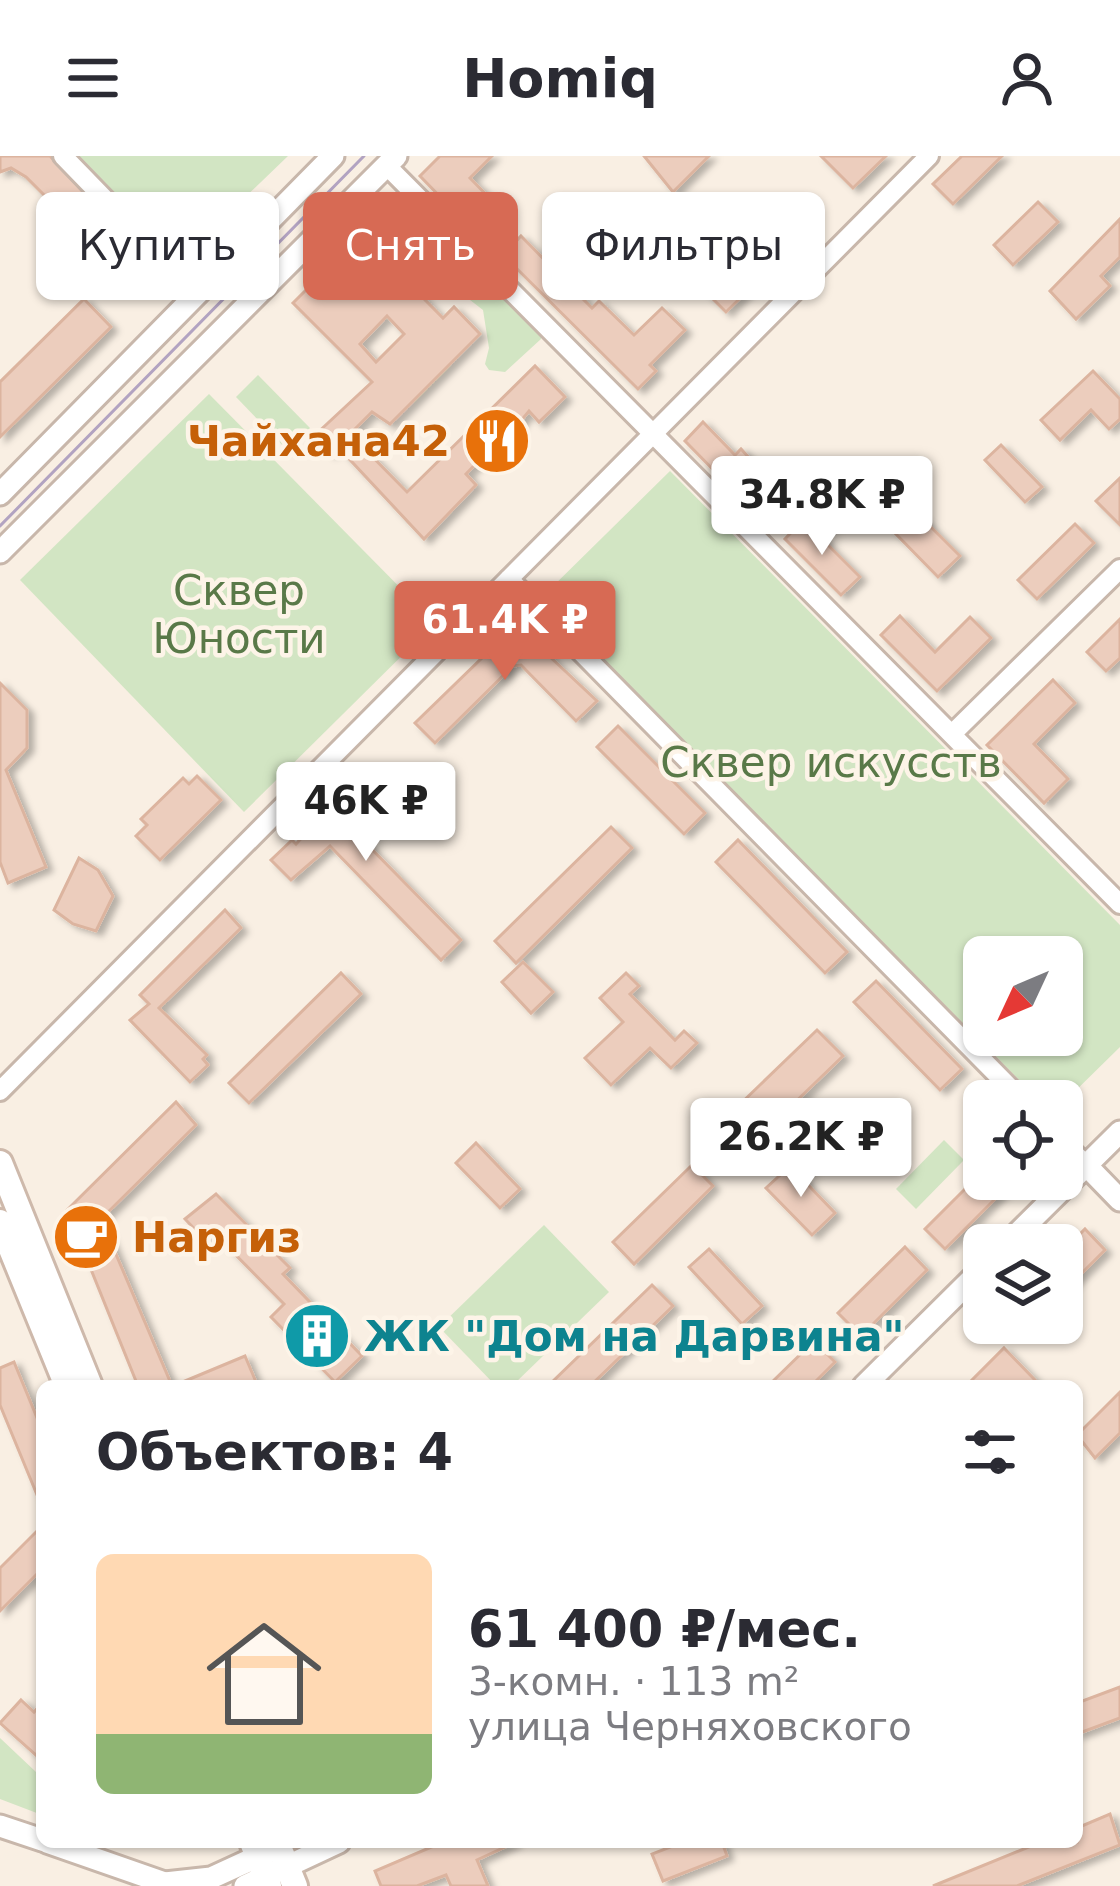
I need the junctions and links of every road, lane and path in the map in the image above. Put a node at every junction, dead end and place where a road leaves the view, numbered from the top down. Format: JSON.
{"nodes":[{"id":1,"x":63,"y":156,"type":"edge"},
{"id":2,"x":333,"y":156,"type":"edge"},
{"id":3,"x":929,"y":156,"type":"edge"},
{"id":4,"x":391,"y":160,"type":"edge"},
{"id":5,"x":98,"y":192,"type":"edge"},
{"id":6,"x":279,"y":210,"type":"edge"},
{"id":7,"x":189,"y":300,"type":"edge"},
{"id":8,"x":654,"y":433,"type":"junction"},
{"id":9,"x":0,"y":494,"type":"edge"},
{"id":10,"x":0,"y":552,"type":"edge"},
{"id":11,"x":1120,"y":568,"type":"edge"},
{"id":12,"x":508,"y":579,"type":"junction"},
{"id":13,"x":952,"y":734,"type":"junction"},
{"id":14,"x":1120,"y":904,"type":"edge"},
{"id":15,"x":1001,"y":1080,"type":"edge"},
{"id":16,"x":0,"y":1090,"type":"edge"},
{"id":17,"x":1120,"y":1132,"type":"edge"},
{"id":18,"x":0,"y":1163,"type":"edge"},
{"id":19,"x":1083,"y":1163,"type":"edge"},
{"id":20,"x":1086,"y":1166,"type":"junction"},
{"id":21,"x":1120,"y":1200,"type":"edge"},
{"id":22,"x":0,"y":1222,"type":"edge"},
{"id":23,"x":1027,"y":1224,"type":"edge"},
{"id":24,"x":963,"y":1288,"type":"edge"},
{"id":25,"x":65,"y":1380,"type":"edge"},
{"id":26,"x":89,"y":1380,"type":"edge"},
{"id":27,"x":870,"y":1380,"type":"edge"},
{"id":28,"x":0,"y":1826,"type":"edge"},
{"id":29,"x":36,"y":1838,"type":"edge"},
{"id":30,"x":65,"y":1848,"type":"edge"},
{"id":31,"x":322,"y":1848,"type":"edge"},
{"id":32,"x":270,"y":1866,"type":"edge"},
{"id":33,"x":169,"y":1885,"type":"edge"}],
"edges":[{"from":1,"to":5,"type":"street"},
{"from":2,"to":6,"type":"street"},
{"from":3,"to":8,"type":"street"},
{"from":4,"to":8,"type":"street"},
{"from":4,"to":10,"type":"street"},
{"from":7,"to":9,"type":"street"},
{"from":8,"to":12,"type":"street"},
{"from":8,"to":13,"type":"street"},
{"from":11,"to":13,"type":"street"},
{"from":12,"to":15,"type":"street"},
{"from":12,"to":16,"type":"street"},
{"from":13,"to":14,"type":"street"},
{"from":17,"to":20,"type":"street"},
{"from":18,"to":26,"type":"main road"},
{"from":19,"to":20,"type":"street"},
{"from":20,"to":21,"type":"street"},
{"from":20,"to":23,"type":"street"},
{"from":22,"to":25,"type":"main road"},
{"from":24,"to":27,"type":"street"},
{"from":28,"to":29,"type":"street"},
{"from":30,"to":33,"type":"street"},
{"from":31,"to":32,"type":"street"},
{"from":32,"to":33,"type":"street"}]}
